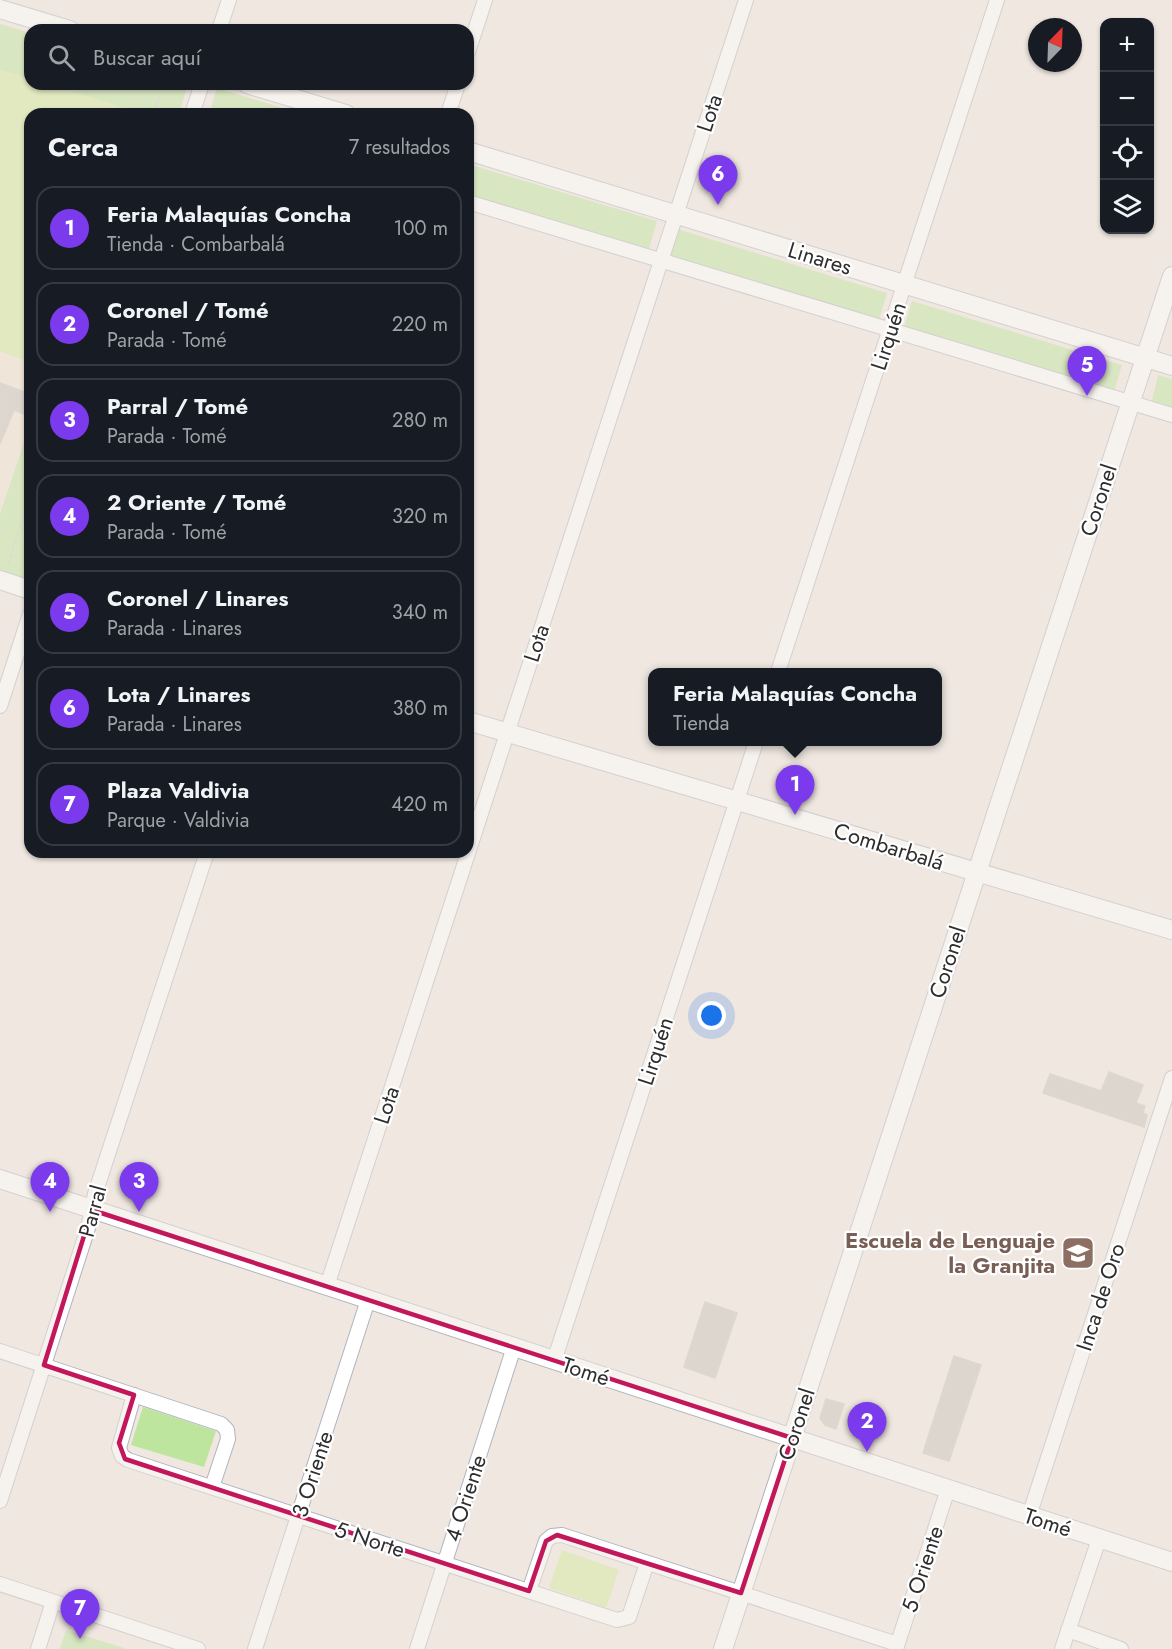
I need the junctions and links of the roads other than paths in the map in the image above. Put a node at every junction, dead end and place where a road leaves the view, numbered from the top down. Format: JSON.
{"nodes":[{"id":1,"x":229,"y":0,"type":"edge"},
{"id":2,"x":485,"y":0,"type":"edge"},
{"id":3,"x":746,"y":0,"type":"edge"},
{"id":4,"x":998,"y":0,"type":"edge"},
{"id":5,"x":0,"y":9,"type":"edge"},
{"id":6,"x":50,"y":24,"type":"edge"},
{"id":7,"x":221,"y":24,"type":"edge"},
{"id":8,"x":474,"y":34,"type":"edge"},
{"id":9,"x":200,"y":90,"type":"edge"},
{"id":10,"x":268,"y":90,"type":"edge"},
{"id":11,"x":456,"y":90,"type":"edge"},
{"id":12,"x":194,"y":108,"type":"edge"},
{"id":13,"x":326,"y":108,"type":"edge"},
{"id":14,"x":450,"y":108,"type":"edge"},
{"id":15,"x":474,"y":154,"type":"edge"},
{"id":16,"x":474,"y":204,"type":"edge"},
{"id":17,"x":676,"y":214,"type":"junction"},
{"id":18,"x":661,"y":260,"type":"junction"},
{"id":19,"x":1172,"y":276,"type":"edge"},
{"id":20,"x":905,"y":284,"type":"junction"},
{"id":21,"x":890,"y":330,"type":"junction"},
{"id":22,"x":1145,"y":358,"type":"junction"},
{"id":23,"x":1172,"y":366,"type":"edge"},
{"id":24,"x":1130,"y":403,"type":"junction"},
{"id":25,"x":1172,"y":415,"type":"edge"},
{"id":26,"x":3,"y":574,"type":"edge"},
{"id":27,"x":24,"y":586,"type":"edge"},
{"id":28,"x":24,"y":632,"type":"edge"},
{"id":29,"x":779,"y":668,"type":"edge"},
{"id":30,"x":0,"y":706,"type":"edge"},
{"id":31,"x":474,"y":723,"type":"edge"},
{"id":32,"x":507,"y":732,"type":"junction"},
{"id":33,"x":754,"y":746,"type":"edge"},
{"id":34,"x":736,"y":800,"type":"junction"},
{"id":35,"x":474,"y":834,"type":"edge"},
{"id":36,"x":205,"y":858,"type":"edge"},
{"id":37,"x":466,"y":858,"type":"edge"},
{"id":38,"x":977,"y":872,"type":"junction"},
{"id":39,"x":1172,"y":930,"type":"edge"},
{"id":40,"x":1172,"y":1078,"type":"edge"},
{"id":41,"x":0,"y":1179,"type":"edge"},
{"id":42,"x":92,"y":1210,"type":"junction"},
{"id":43,"x":327,"y":1286,"type":"junction"},
{"id":44,"x":368,"y":1300,"type":"junction"},
{"id":45,"x":514,"y":1347,"type":"junction"},
{"id":46,"x":0,"y":1351,"type":"edge"},
{"id":47,"x":554,"y":1360,"type":"junction"},
{"id":48,"x":44,"y":1365,"type":"junction"},
{"id":49,"x":134,"y":1395,"type":"junction"},
{"id":50,"x":792,"y":1438,"type":"junction"},
{"id":51,"x":212,"y":1487,"type":"junction"},
{"id":52,"x":948,"y":1489,"type":"junction"},
{"id":53,"x":0,"y":1501,"type":"edge"},
{"id":54,"x":298,"y":1516,"type":"junction"},
{"id":55,"x":1029,"y":1516,"type":"junction"},
{"id":56,"x":1099,"y":1539,"type":"junction"},
{"id":57,"x":1172,"y":1562,"type":"edge"},
{"id":58,"x":444,"y":1563,"type":"junction"},
{"id":59,"x":647,"y":1563,"type":"junction"},
{"id":60,"x":0,"y":1584,"type":"edge"},
{"id":61,"x":529,"y":1591,"type":"junction"},
{"id":62,"x":741,"y":1593,"type":"junction"},
{"id":63,"x":53,"y":1602,"type":"junction"},
{"id":64,"x":1068,"y":1630,"type":"junction"},
{"id":65,"x":896,"y":1646,"type":"edge"},
{"id":66,"x":38,"y":1649,"type":"edge"},
{"id":67,"x":198,"y":1649,"type":"edge"},
{"id":68,"x":255,"y":1649,"type":"edge"},
{"id":69,"x":417,"y":1649,"type":"edge"},
{"id":70,"x":723,"y":1649,"type":"edge"},
{"id":71,"x":1062,"y":1649,"type":"edge"},
{"id":72,"x":1121,"y":1649,"type":"edge"}],
"edges":[{"from":1,"to":7,"type":"street"},
{"from":2,"to":8,"type":"street"},
{"from":3,"to":17,"type":"street","name":"Lota"},
{"from":4,"to":20,"type":"street","name":"Lirquén"},
{"from":5,"to":6,"type":"street"},
{"from":9,"to":12,"type":"street"},
{"from":10,"to":13,"type":"street"},
{"from":11,"to":14,"type":"street"},
{"from":15,"to":17,"type":"street","name":"Linares"},
{"from":16,"to":18,"type":"street"},
{"from":17,"to":18,"type":"street","name":"Lota"},
{"from":17,"to":20,"type":"street","name":"Linares"},
{"from":18,"to":21,"type":"street"},
{"from":18,"to":32,"type":"street","name":"Lota"},
{"from":19,"to":22,"type":"street","name":"Coronel"},
{"from":20,"to":21,"type":"street","name":"Lirquén"},
{"from":20,"to":22,"type":"street","name":"Linares"},
{"from":21,"to":24,"type":"street"},
{"from":21,"to":29,"type":"street","name":"Lirquén"},
{"from":22,"to":23,"type":"street","name":"Linares"},
{"from":22,"to":24,"type":"street","name":"Coronel"},
{"from":24,"to":25,"type":"street"},
{"from":24,"to":38,"type":"street","name":"Coronel"},
{"from":26,"to":27,"type":"street"},
{"from":28,"to":30,"type":"street"},
{"from":31,"to":32,"type":"street","name":"Combarbalá"},
{"from":32,"to":34,"type":"street","name":"Combarbalá"},
{"from":32,"to":35,"type":"street","name":"Lota"},
{"from":33,"to":34,"type":"street","name":"Lirquén"},
{"from":34,"to":38,"type":"street","name":"Combarbalá"},
{"from":34,"to":47,"type":"street","name":"Lirquén"},
{"from":36,"to":42,"type":"street","name":"Parral"},
{"from":37,"to":43,"type":"street","name":"Lota"},
{"from":38,"to":39,"type":"street","name":"Combarbalá"},
{"from":38,"to":50,"type":"street","name":"Coronel"},
{"from":40,"to":55,"type":"street","name":"Inca de Oro"},
{"from":41,"to":42,"type":"street","name":"Tomé"},
{"from":42,"to":43,"type":"street","name":"Tomé"},
{"from":42,"to":48,"type":"street","name":"Parral"},
{"from":43,"to":44,"type":"street","name":"Tomé"},
{"from":44,"to":45,"type":"street","name":"Tomé"},
{"from":44,"to":54,"type":"street","name":"3 Oriente"},
{"from":45,"to":47,"type":"street","name":"Tomé"},
{"from":45,"to":58,"type":"street","name":"4 Oriente"},
{"from":46,"to":48,"type":"street"},
{"from":47,"to":50,"type":"street","name":"Tomé"},
{"from":48,"to":49,"type":"street"},
{"from":48,"to":53,"type":"street","name":"Parral"},
{"from":49,"to":51,"type":"street"},
{"from":49,"to":51,"type":"street","name":"5 Norte"},
{"from":50,"to":52,"type":"street","name":"Tomé"},
{"from":50,"to":62,"type":"street","name":"Coronel"},
{"from":51,"to":54,"type":"street","name":"5 Norte"},
{"from":52,"to":55,"type":"street","name":"Tomé"},
{"from":52,"to":65,"type":"street","name":"5 Oriente"},
{"from":54,"to":58,"type":"street","name":"5 Norte"},
{"from":54,"to":68,"type":"street","name":"3 Oriente"},
{"from":55,"to":56,"type":"street","name":"Tomé"},
{"from":56,"to":57,"type":"street","name":"Tomé"},
{"from":56,"to":64,"type":"street"},
{"from":58,"to":61,"type":"street","name":"5 Norte"},
{"from":58,"to":69,"type":"street","name":"4 Oriente"},
{"from":59,"to":61,"type":"street"},
{"from":59,"to":61,"type":"street","name":"5 Norte"},
{"from":59,"to":62,"type":"street"},
{"from":60,"to":63,"type":"street"},
{"from":62,"to":65,"type":"street"},
{"from":62,"to":70,"type":"street","name":"Coronel"},
{"from":63,"to":66,"type":"street"},
{"from":63,"to":67,"type":"street"},
{"from":64,"to":71,"type":"street"},
{"from":64,"to":72,"type":"street"}]}
